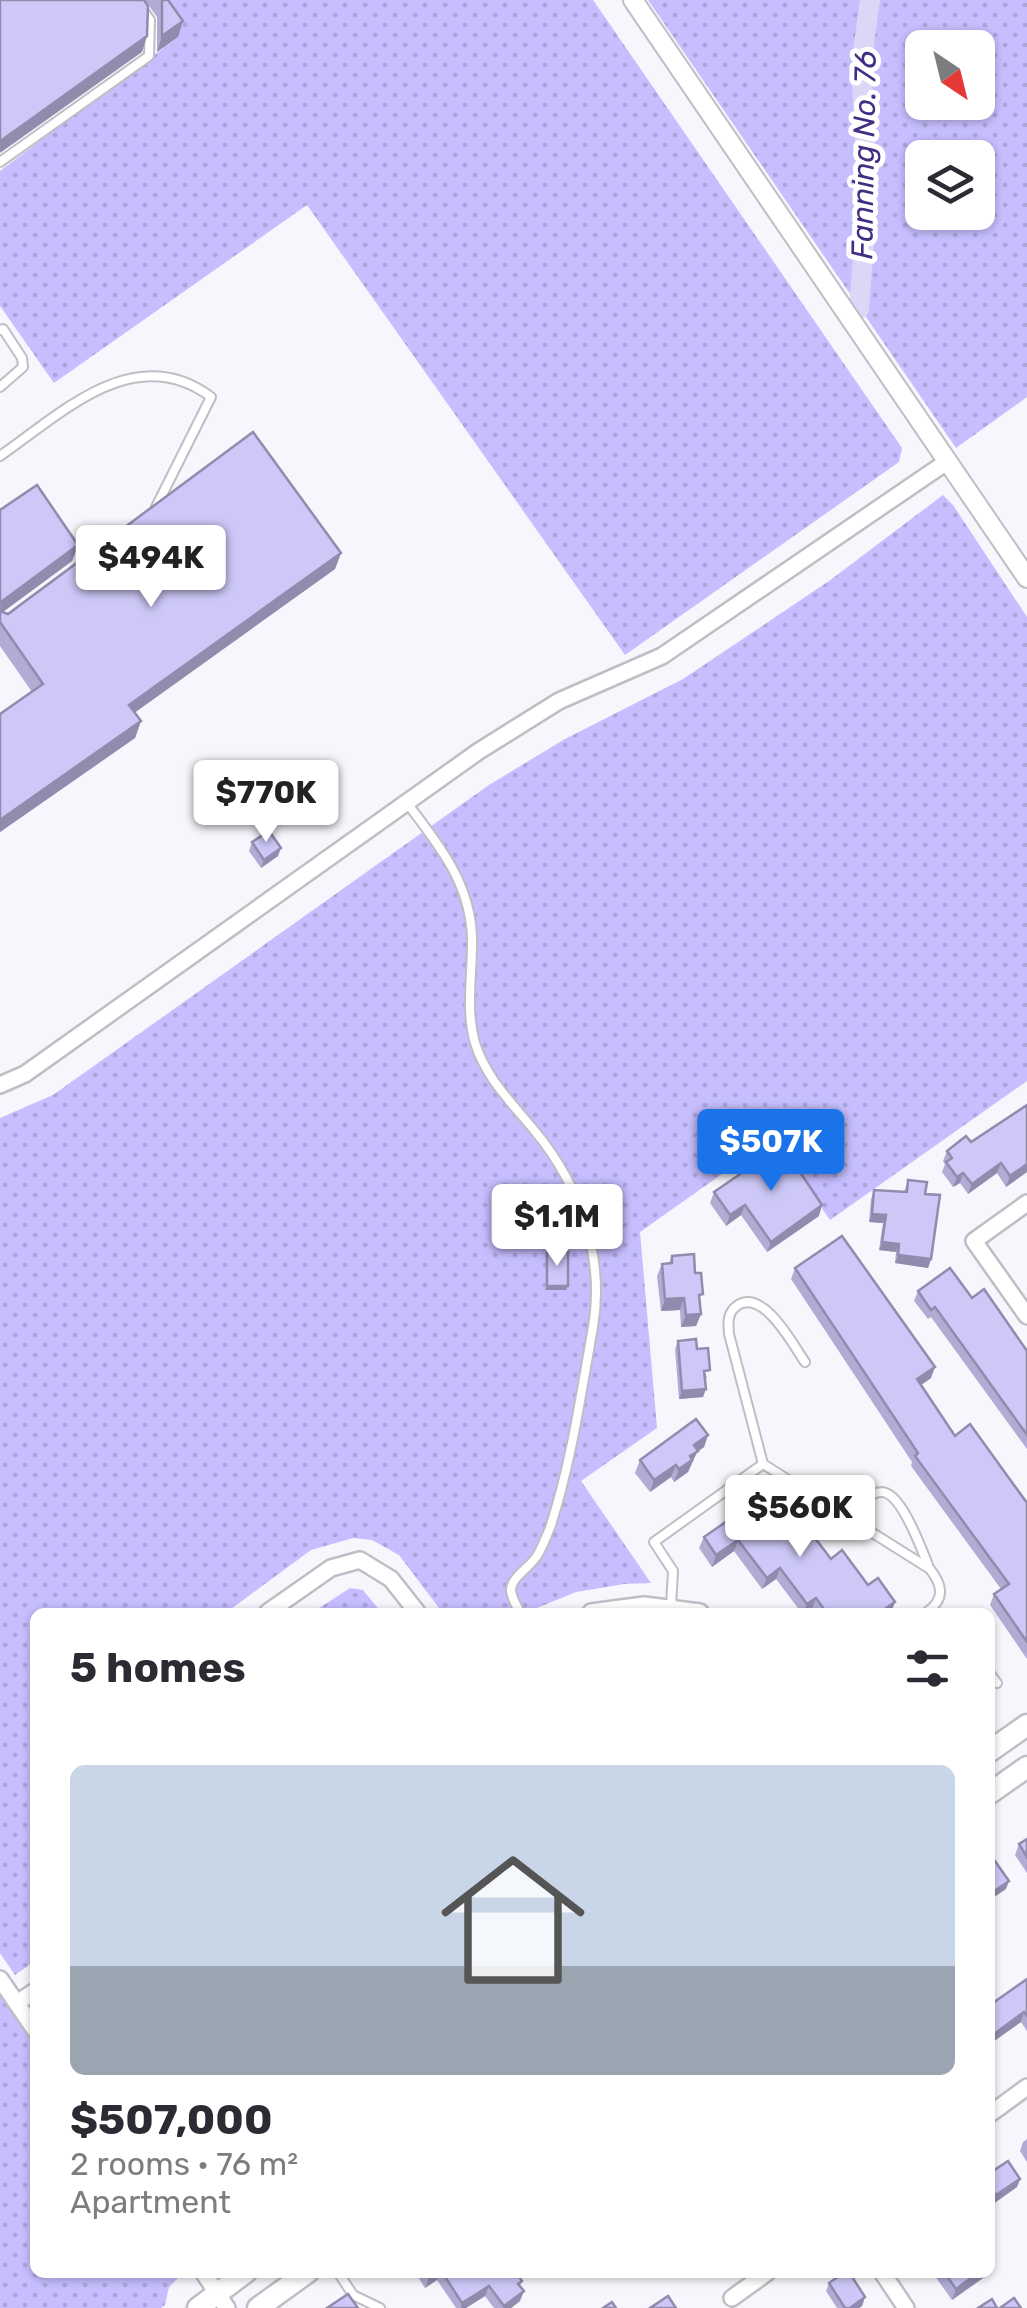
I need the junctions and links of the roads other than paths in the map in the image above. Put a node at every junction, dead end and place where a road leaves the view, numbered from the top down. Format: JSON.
{"nodes":[{"id":1,"x":136,"y":0,"type":"edge"},
{"id":2,"x":633,"y":0,"type":"edge"},
{"id":3,"x":0,"y":162,"type":"edge"},
{"id":4,"x":1,"y":328,"type":"edge"},
{"id":5,"x":0,"y":388,"type":"edge"},
{"id":6,"x":0,"y":456,"type":"edge"},
{"id":7,"x":948,"y":460,"type":"junction"},
{"id":8,"x":145,"y":518,"type":"edge"},
{"id":9,"x":1027,"y":578,"type":"edge"},
{"id":10,"x":407,"y":803,"type":"junction"},
{"id":11,"x":0,"y":1084,"type":"edge"},
{"id":12,"x":1027,"y":1203,"type":"edge"},
{"id":13,"x":1027,"y":1316,"type":"edge"},
{"id":14,"x":805,"y":1362,"type":"dead end"},
{"id":15,"x":764,"y":1464,"type":"junction"},
{"id":16,"x":849,"y":1516,"type":"junction"},
{"id":17,"x":930,"y":1569,"type":"junction"},
{"id":18,"x":940,"y":1601,"type":"junction"},
{"id":19,"x":274,"y":1608,"type":"edge"},
{"id":20,"x":414,"y":1608,"type":"edge"},
{"id":21,"x":518,"y":1608,"type":"edge"},
{"id":22,"x":622,"y":1608,"type":"edge"},
{"id":23,"x":672,"y":1608,"type":"joint"},
{"id":24,"x":932,"y":1608,"type":"edge"},
{"id":25,"x":945,"y":1608,"type":"edge"},
{"id":26,"x":995,"y":1681,"type":"edge"},
{"id":27,"x":997,"y":1684,"type":"dead end"},
{"id":28,"x":1027,"y":1725,"type":"edge"},
{"id":29,"x":995,"y":1748,"type":"edge"},
{"id":30,"x":1027,"y":1767,"type":"edge"},
{"id":31,"x":995,"y":1789,"type":"edge"},
{"id":32,"x":0,"y":1979,"type":"edge"},
{"id":33,"x":30,"y":1994,"type":"edge"},
{"id":34,"x":17,"y":2004,"type":"junction"},
{"id":35,"x":30,"y":2023,"type":"edge"},
{"id":36,"x":1027,"y":2087,"type":"edge"},
{"id":37,"x":995,"y":2110,"type":"edge"},
{"id":38,"x":207,"y":2278,"type":"edge"},
{"id":39,"x":241,"y":2278,"type":"edge"},
{"id":40,"x":300,"y":2278,"type":"edge"},
{"id":41,"x":342,"y":2278,"type":"edge"},
{"id":42,"x":760,"y":2278,"type":"edge"},
{"id":43,"x":886,"y":2278,"type":"edge"},
{"id":44,"x":732,"y":2298,"type":"dead end"},
{"id":45,"x":222,"y":2301,"type":"edge"},
{"id":46,"x":198,"y":2308,"type":"edge"},
{"id":47,"x":258,"y":2308,"type":"edge"},
{"id":48,"x":380,"y":2308,"type":"edge"},
{"id":49,"x":906,"y":2308,"type":"edge"}],
"edges":[{"from":1,"to":3,"type":"lane"},
{"from":2,"to":7,"type":"street"},
{"from":4,"to":5,"type":"lane"},
{"from":6,"to":8,"type":"lane"},
{"from":7,"to":9,"type":"street"},
{"from":7,"to":10,"type":"street"},
{"from":10,"to":11,"type":"street"},
{"from":10,"to":21,"type":"lane"},
{"from":12,"to":13,"type":"street"},
{"from":14,"to":15,"type":"lane"},
{"from":15,"to":16,"type":"lane"},
{"from":15,"to":23,"type":"lane"},
{"from":16,"to":17,"type":"lane"},
{"from":16,"to":17,"type":"lane"},
{"from":17,"to":18,"type":"lane"},
{"from":18,"to":24,"type":"lane"},
{"from":18,"to":25,"type":"lane"},
{"from":19,"to":20,"type":"street"},
{"from":22,"to":23,"type":"street"},
{"from":26,"to":27,"type":"lane"},
{"from":28,"to":29,"type":"main road"},
{"from":30,"to":31,"type":"main road"},
{"from":32,"to":34,"type":"street"},
{"from":33,"to":34,"type":"street"},
{"from":34,"to":35,"type":"street"},
{"from":36,"to":37,"type":"street"},
{"from":38,"to":45,"type":"street"},
{"from":39,"to":45,"type":"main road"},
{"from":40,"to":47,"type":"main road"},
{"from":41,"to":48,"type":"lane"},
{"from":42,"to":44,"type":"street"},
{"from":43,"to":49,"type":"street"},
{"from":45,"to":46,"type":"main road"}]}
